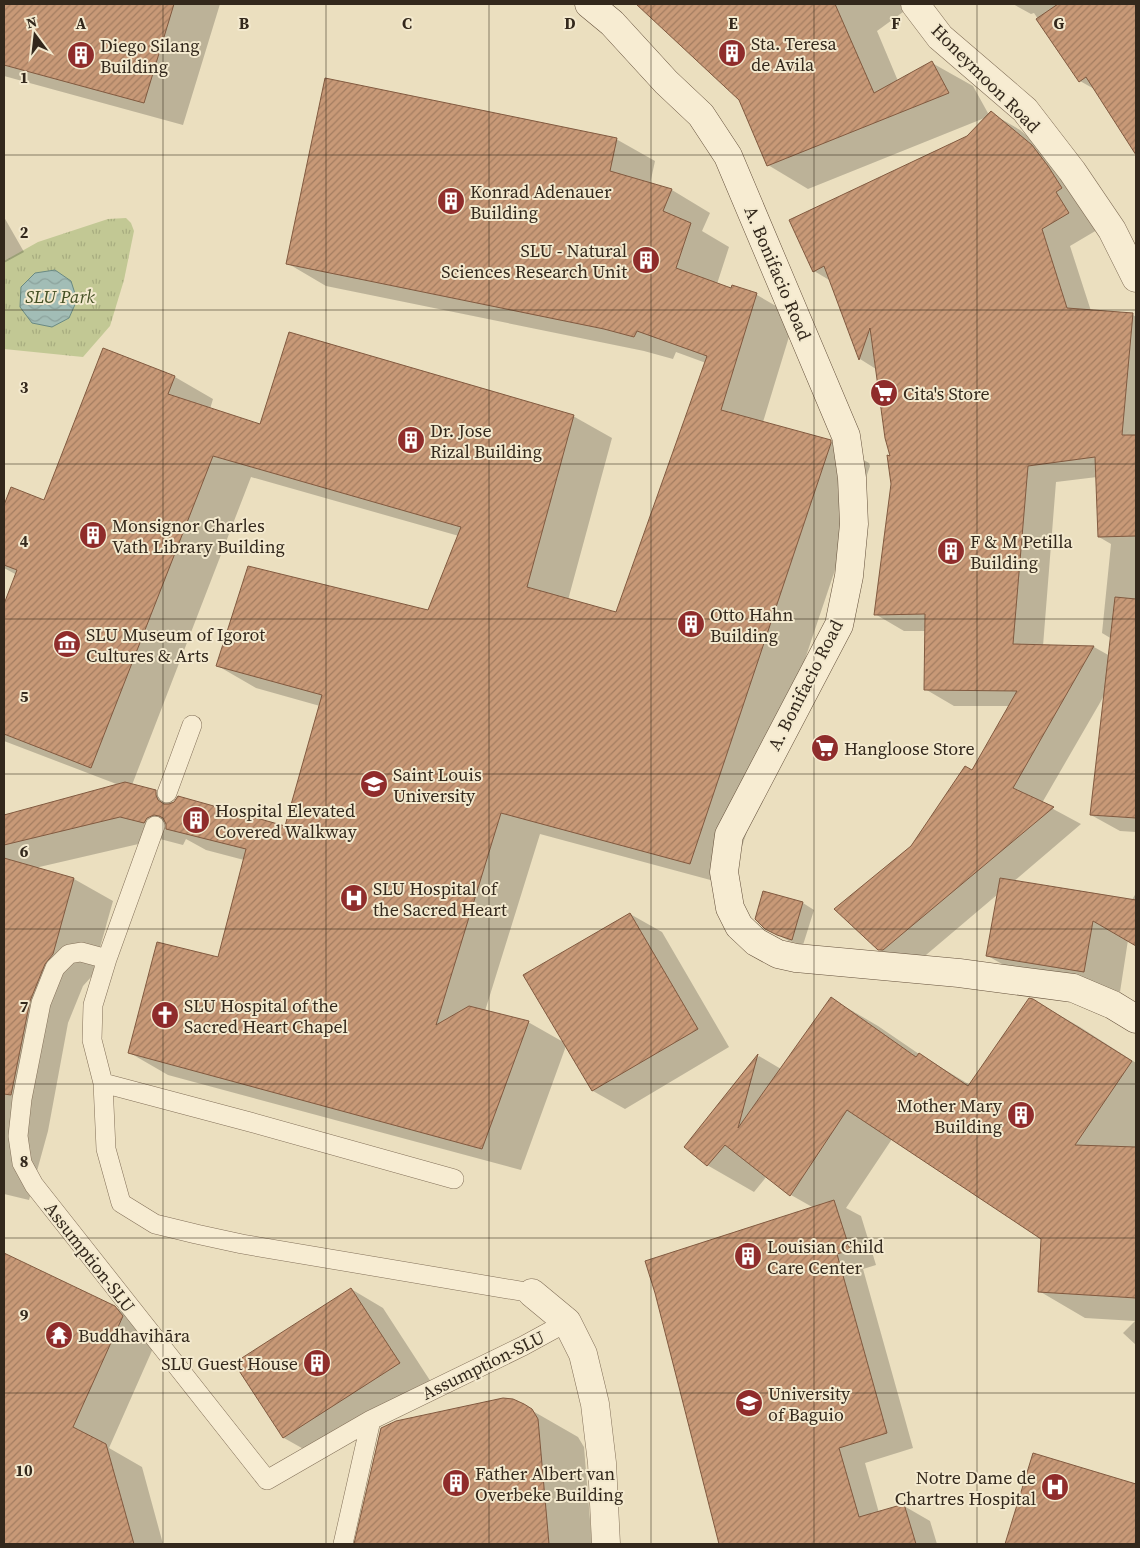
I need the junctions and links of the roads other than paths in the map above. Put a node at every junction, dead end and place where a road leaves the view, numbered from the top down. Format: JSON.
{"nodes":[{"id":1,"x":589,"y":4,"type":"edge"},
{"id":2,"x":915,"y":4,"type":"edge"},
{"id":3,"x":1136,"y":278,"type":"edge"},
{"id":4,"x":192,"y":725,"type":"dead end"},
{"id":5,"x":167,"y":794,"type":"dead end"},
{"id":6,"x":156,"y":826,"type":"dead end"},
{"id":7,"x":107,"y":958,"type":"junction"},
{"id":8,"x":1136,"y":1019,"type":"edge"},
{"id":9,"x":102,"y":1083,"type":"junction"},
{"id":10,"x":454,"y":1179,"type":"dead end"},
{"id":11,"x":532,"y":1293,"type":"joint"},
{"id":12,"x":567,"y":1322,"type":"junction"},
{"id":13,"x":371,"y":1420,"type":"junction"},
{"id":14,"x":344,"y":1544,"type":"edge"},
{"id":15,"x":606,"y":1544,"type":"edge"}],
"edges":[{"from":1,"to":8,"type":"main road","name":"A. Bonifacio Road"},
{"from":2,"to":3,"type":"main road","name":"Honeymoon Road"},
{"from":4,"to":5,"type":"lane"},
{"from":6,"to":7,"type":"lane"},
{"from":7,"to":9,"type":"lane"},
{"from":7,"to":13,"type":"lane","name":"Assumption-SLU"},
{"from":9,"to":10,"type":"lane"},
{"from":9,"to":11,"type":"lane"},
{"from":11,"to":12,"type":"main road"},
{"from":12,"to":13,"type":"lane","name":"Assumption-SLU"},
{"from":12,"to":15,"type":"main road"},
{"from":13,"to":14,"type":"lane"}]}
